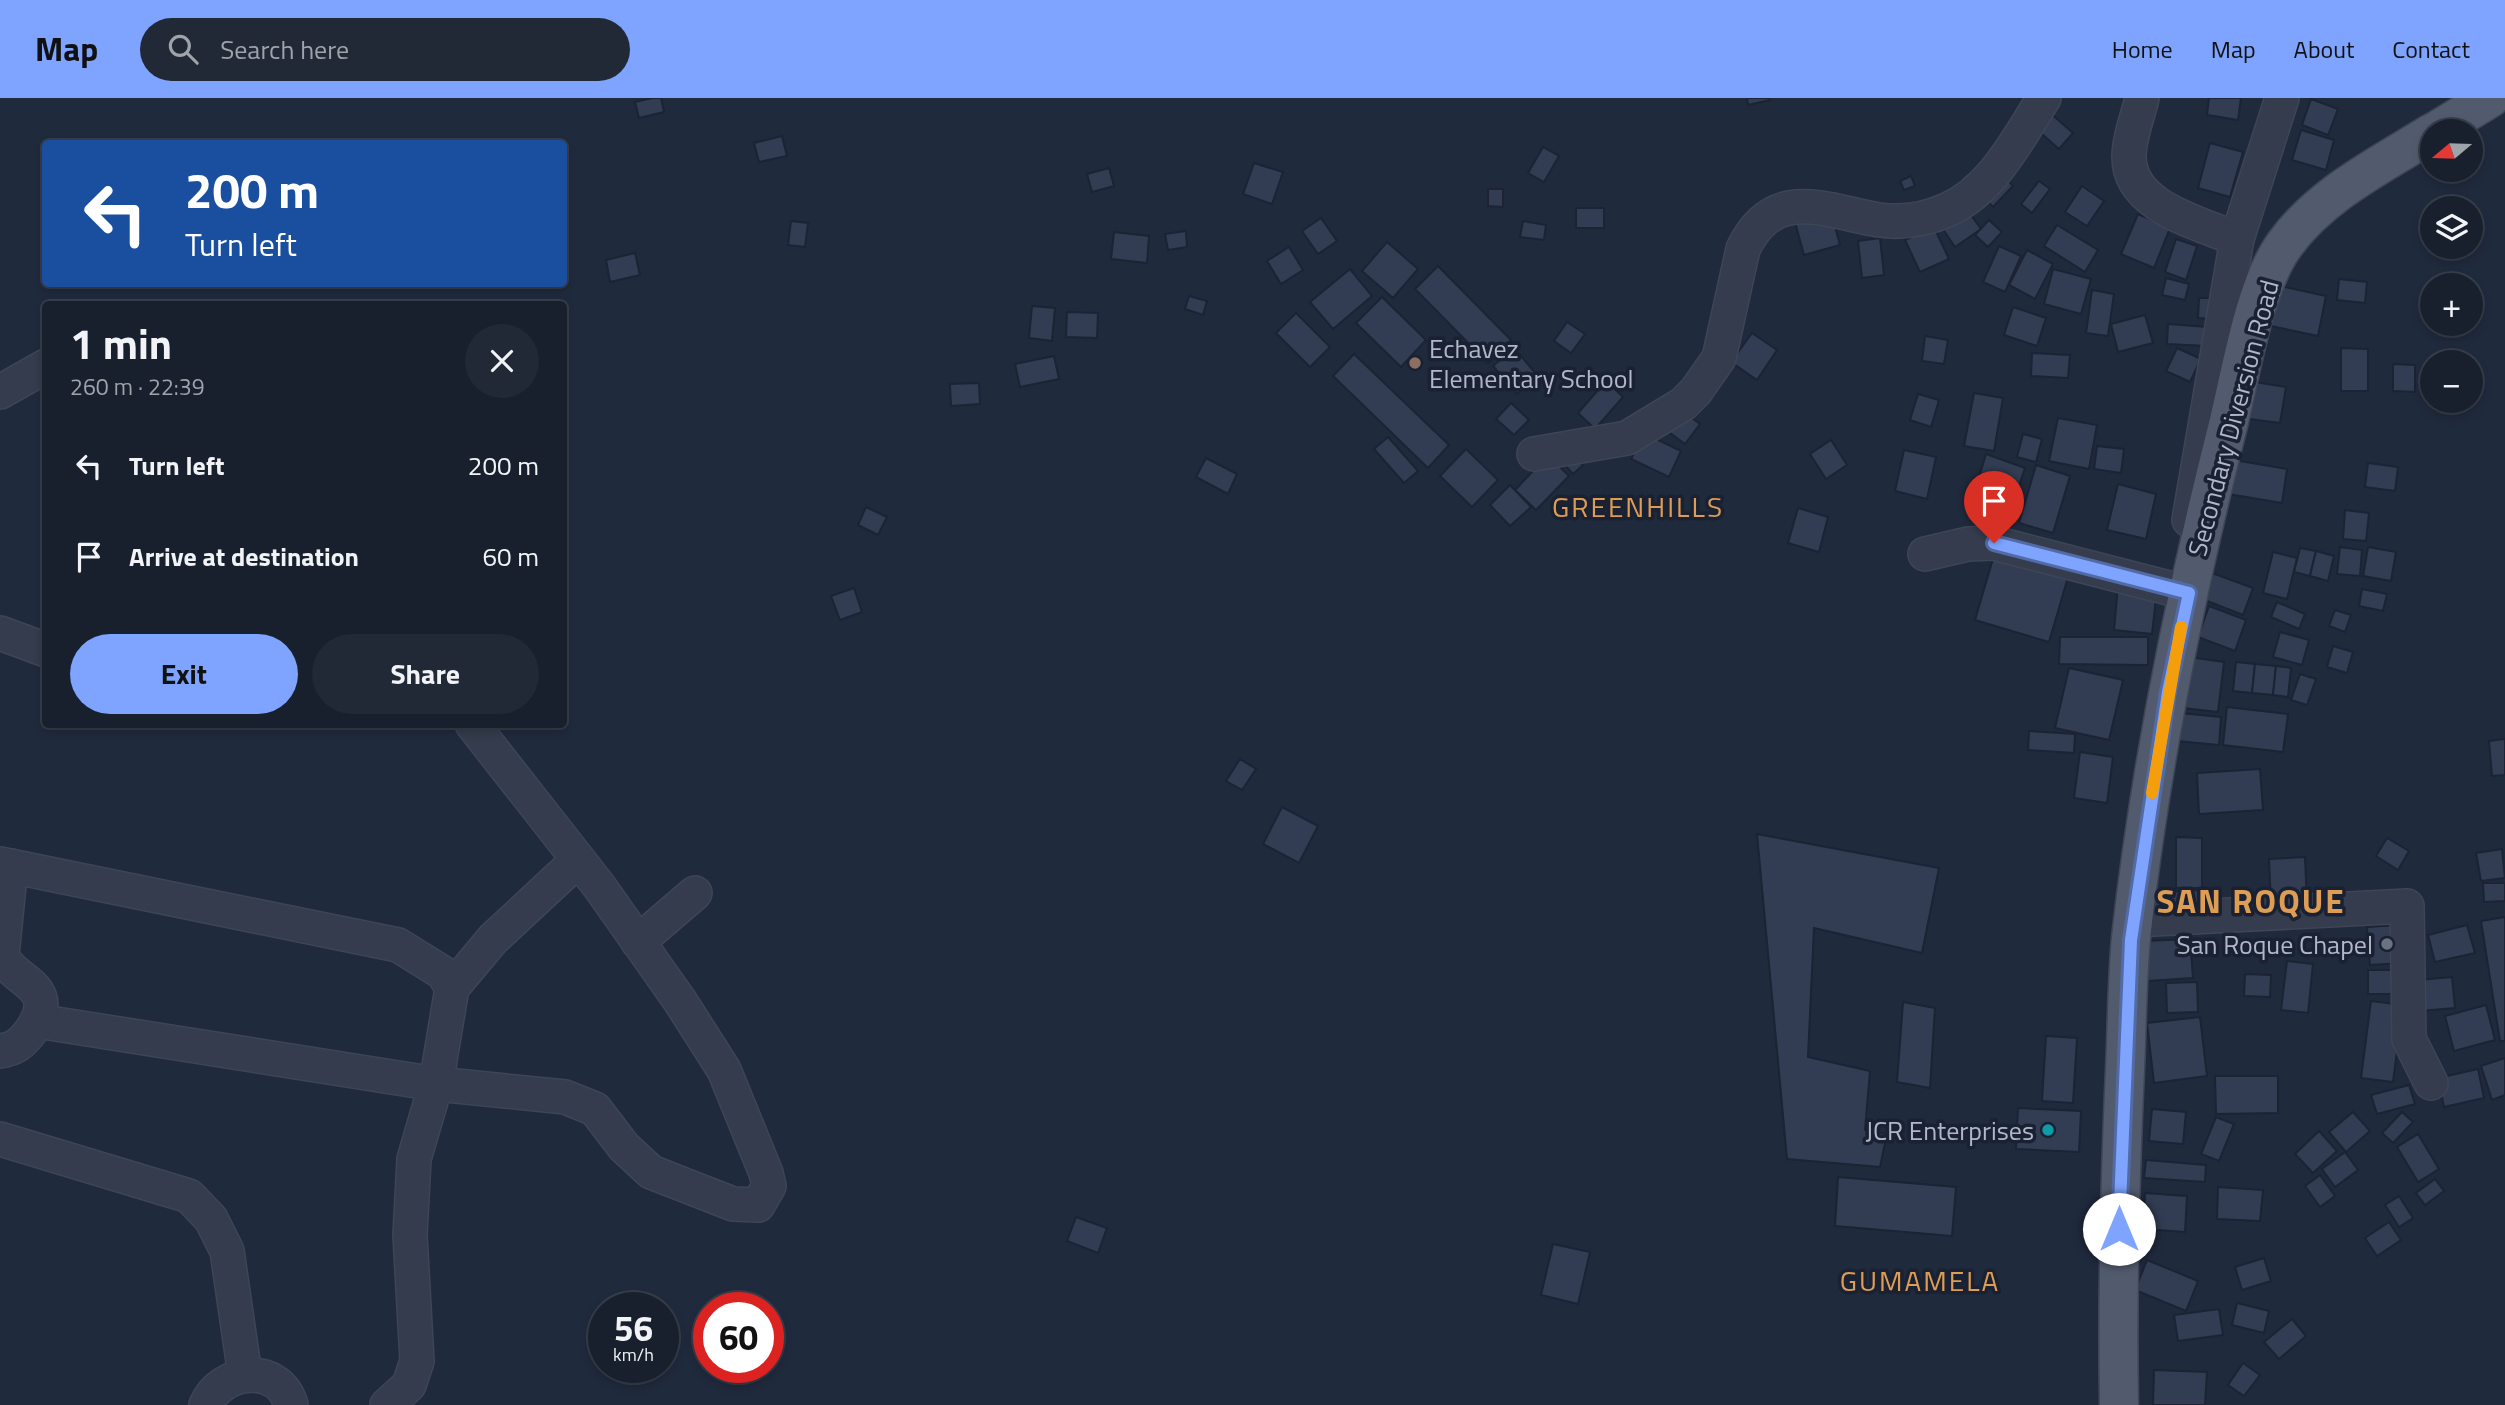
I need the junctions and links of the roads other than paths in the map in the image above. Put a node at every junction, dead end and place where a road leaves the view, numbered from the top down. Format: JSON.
{"nodes":[{"id":1,"x":2044,"y":98,"type":"edge"},
{"id":2,"x":2143,"y":98,"type":"edge"},
{"id":3,"x":2282,"y":98,"type":"edge"},
{"id":4,"x":2490,"y":98,"type":"edge"},
{"id":5,"x":2455,"y":119,"type":"edge"},
{"id":6,"x":2420,"y":141,"type":"edge"},
{"id":7,"x":2237,"y":239,"type":"junction"},
{"id":8,"x":42,"y":368,"type":"edge"},
{"id":9,"x":0,"y":392,"type":"edge"},
{"id":10,"x":1534,"y":454,"type":"dead end"},
{"id":11,"x":1925,"y":554,"type":"dead end"},
{"id":12,"x":2190,"y":586,"type":"junction"},
{"id":13,"x":0,"y":634,"type":"edge"},
{"id":14,"x":42,"y":649,"type":"edge"},
{"id":15,"x":475,"y":728,"type":"edge"},
{"id":16,"x":578,"y":860,"type":"junction"},
{"id":17,"x":5,"y":865,"type":"edge"},
{"id":18,"x":695,"y":892,"type":"dead end"},
{"id":19,"x":2134,"y":920,"type":"junction"},
{"id":20,"x":638,"y":942,"type":"junction"},
{"id":21,"x":452,"y":988,"type":"junction"},
{"id":22,"x":37,"y":1021,"type":"junction"},
{"id":23,"x":0,"y":1051,"type":"edge"},
{"id":24,"x":2431,"y":1083,"type":"dead end"},
{"id":25,"x":436,"y":1084,"type":"junction"},
{"id":26,"x":0,"y":1139,"type":"edge"},
{"id":27,"x":245,"y":1374,"type":"junction"},
{"id":28,"x":206,"y":1405,"type":"edge"},
{"id":29,"x":291,"y":1405,"type":"edge"},
{"id":30,"x":387,"y":1405,"type":"edge"},
{"id":31,"x":2119,"y":1405,"type":"edge"}],
"edges":[{"from":1,"to":10,"type":"street"},
{"from":2,"to":7,"type":"street"},
{"from":3,"to":7,"type":"street"},
{"from":4,"to":5,"type":"main road","name":"Secondary Diversion Road"},
{"from":6,"to":12,"type":"main road","name":"Secondary Diversion Road"},
{"from":7,"to":12,"type":"street"},
{"from":8,"to":9,"type":"street"},
{"from":11,"to":12,"type":"street"},
{"from":12,"to":19,"type":"main road","name":"Secondary Diversion Road"},
{"from":13,"to":14,"type":"street"},
{"from":15,"to":16,"type":"street"},
{"from":16,"to":20,"type":"street"},
{"from":16,"to":21,"type":"street"},
{"from":17,"to":21,"type":"street"},
{"from":17,"to":22,"type":"street"},
{"from":18,"to":20,"type":"street"},
{"from":19,"to":24,"type":"street"},
{"from":19,"to":31,"type":"main road","name":"Secondary Diversion Road"},
{"from":20,"to":25,"type":"street"},
{"from":21,"to":25,"type":"street"},
{"from":22,"to":23,"type":"street"},
{"from":22,"to":25,"type":"street"},
{"from":25,"to":30,"type":"street"},
{"from":26,"to":27,"type":"street"},
{"from":27,"to":28,"type":"street"},
{"from":27,"to":29,"type":"street"}]}
